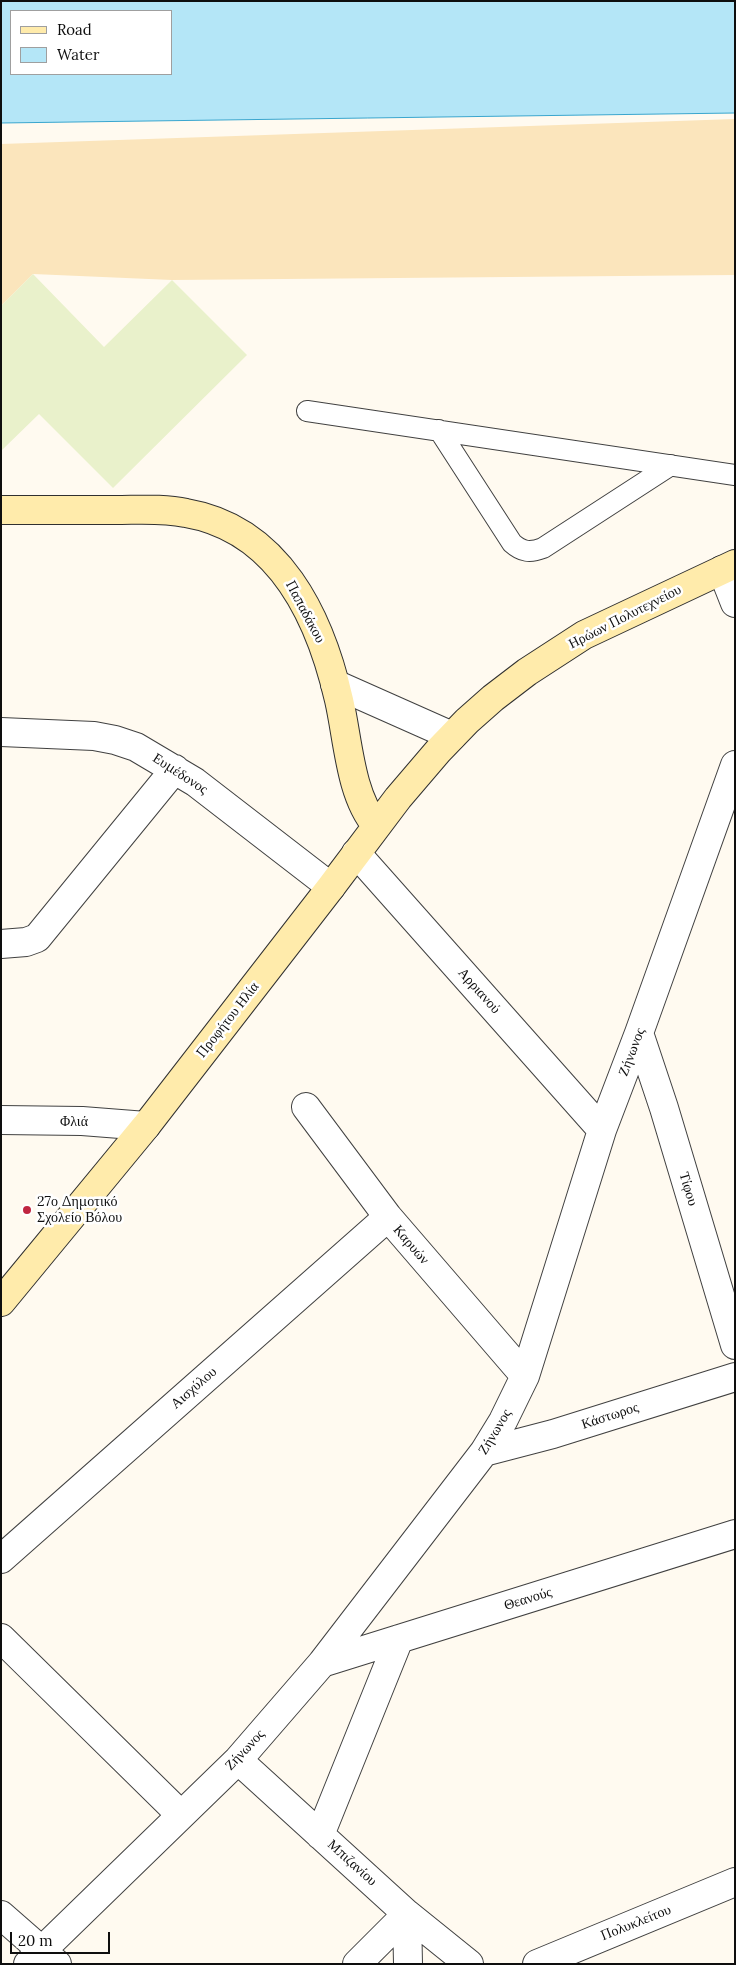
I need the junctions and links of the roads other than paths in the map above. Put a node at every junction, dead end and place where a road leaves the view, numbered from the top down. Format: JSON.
{"nodes":[{"id":1,"x":307,"y":411,"type":"dead end"},
{"id":2,"x":438,"y":430,"type":"junction"},
{"id":3,"x":671,"y":465,"type":"junction"},
{"id":4,"x":735,"y":475,"type":"edge"},
{"id":5,"x":1,"y":510,"type":"edge"},
{"id":6,"x":728,"y":567,"type":"edge"},
{"id":7,"x":735,"y":603,"type":"edge"},
{"id":8,"x":335,"y":684,"type":"junction"},
{"id":9,"x":1,"y":732,"type":"edge"},
{"id":10,"x":452,"y":736,"type":"junction"},
{"id":11,"x":735,"y":765,"type":"edge"},
{"id":12,"x":175,"y":769,"type":"junction"},
{"id":13,"x":376,"y":825,"type":"junction"},
{"id":14,"x":356,"y":853,"type":"junction"},
{"id":15,"x":331,"y":887,"type":"junction"},
{"id":16,"x":1,"y":944,"type":"edge"},
{"id":17,"x":639,"y":1033,"type":"junction"},
{"id":18,"x":306,"y":1107,"type":"dead end"},
{"id":19,"x":1,"y":1120,"type":"edge"},
{"id":20,"x":146,"y":1126,"type":"junction"},
{"id":21,"x":602,"y":1130,"type":"junction"},
{"id":22,"x":388,"y":1217,"type":"junction"},
{"id":23,"x":1,"y":1302,"type":"edge"},
{"id":24,"x":735,"y":1345,"type":"edge"},
{"id":25,"x":525,"y":1376,"type":"junction"},
{"id":26,"x":735,"y":1377,"type":"edge"},
{"id":27,"x":484,"y":1452,"type":"junction"},
{"id":28,"x":735,"y":1534,"type":"edge"},
{"id":29,"x":1,"y":1559,"type":"edge"},
{"id":30,"x":1,"y":1638,"type":"edge"},
{"id":31,"x":400,"y":1639,"type":"junction"},
{"id":32,"x":322,"y":1663,"type":"junction"},
{"id":33,"x":238,"y":1760,"type":"junction"},
{"id":34,"x":181,"y":1814,"type":"junction"},
{"id":35,"x":320,"y":1835,"type":"junction"},
{"id":36,"x":735,"y":1882,"type":"edge"},
{"id":37,"x":407,"y":1914,"type":"junction"},
{"id":38,"x":1,"y":1915,"type":"edge"},
{"id":39,"x":42,"y":1959,"type":"edge"},
{"id":40,"x":358,"y":1964,"type":"edge"},
{"id":41,"x":408,"y":1964,"type":"edge"},
{"id":42,"x":469,"y":1964,"type":"edge"},
{"id":43,"x":537,"y":1964,"type":"edge"}],
"edges":[{"from":1,"to":2,"type":"lane"},
{"from":2,"to":3,"type":"lane"},
{"from":2,"to":3,"type":"lane"},
{"from":3,"to":4,"type":"lane"},
{"from":5,"to":8,"type":"street","name":"Παπαδάκου"},
{"from":6,"to":7,"type":"street"},
{"from":6,"to":10,"type":"street","name":"Ηρώων Πολυτεχνείου"},
{"from":8,"to":10,"type":"street"},
{"from":8,"to":13,"type":"street","name":"Παπαδάκου"},
{"from":9,"to":12,"type":"street","name":"Ευμέδονος"},
{"from":10,"to":13,"type":"street","name":"Προφήτου Ηλία"},
{"from":11,"to":17,"type":"street","name":"Ζήνωνος"},
{"from":12,"to":15,"type":"street","name":"Ευμέδονος"},
{"from":12,"to":16,"type":"street"},
{"from":13,"to":14,"type":"street","name":"Προφήτου Ηλία"},
{"from":14,"to":15,"type":"street","name":"Προφήτου Ηλία"},
{"from":14,"to":21,"type":"street","name":"Αρριανού"},
{"from":15,"to":20,"type":"street","name":"Προφήτου Ηλία"},
{"from":17,"to":21,"type":"street","name":"Ζήνωνος"},
{"from":17,"to":24,"type":"street","name":"Τίφου"},
{"from":18,"to":22,"type":"street","name":"Καρυών"},
{"from":19,"to":20,"type":"street","name":"Φλιά"},
{"from":20,"to":23,"type":"street","name":"Προφήτου Ηλία"},
{"from":21,"to":25,"type":"street","name":"Ζήνωνος"},
{"from":22,"to":25,"type":"street","name":"Καρυών"},
{"from":22,"to":29,"type":"street","name":"Αισχύλου"},
{"from":25,"to":27,"type":"street","name":"Ζήνωνος"},
{"from":26,"to":27,"type":"street","name":"Κάστωρος"},
{"from":27,"to":32,"type":"street","name":"Ζήνωνος"},
{"from":28,"to":31,"type":"street","name":"Θεανούς"},
{"from":30,"to":34,"type":"street"},
{"from":31,"to":32,"type":"street","name":"Θεανούς"},
{"from":31,"to":35,"type":"street"},
{"from":32,"to":33,"type":"street","name":"Ζήνωνος"},
{"from":33,"to":34,"type":"street","name":"Ζήνωνος"},
{"from":33,"to":35,"type":"street","name":"Μπιζανίου"},
{"from":34,"to":39,"type":"street","name":"Ζήνωνος"},
{"from":35,"to":37,"type":"street","name":"Μπιζανίου"},
{"from":36,"to":43,"type":"street","name":"Πολυκλείτου"},
{"from":37,"to":40,"type":"street"},
{"from":37,"to":41,"type":"street"},
{"from":37,"to":42,"type":"street","name":"Μπιζανίου"},
{"from":38,"to":39,"type":"street"}]}
